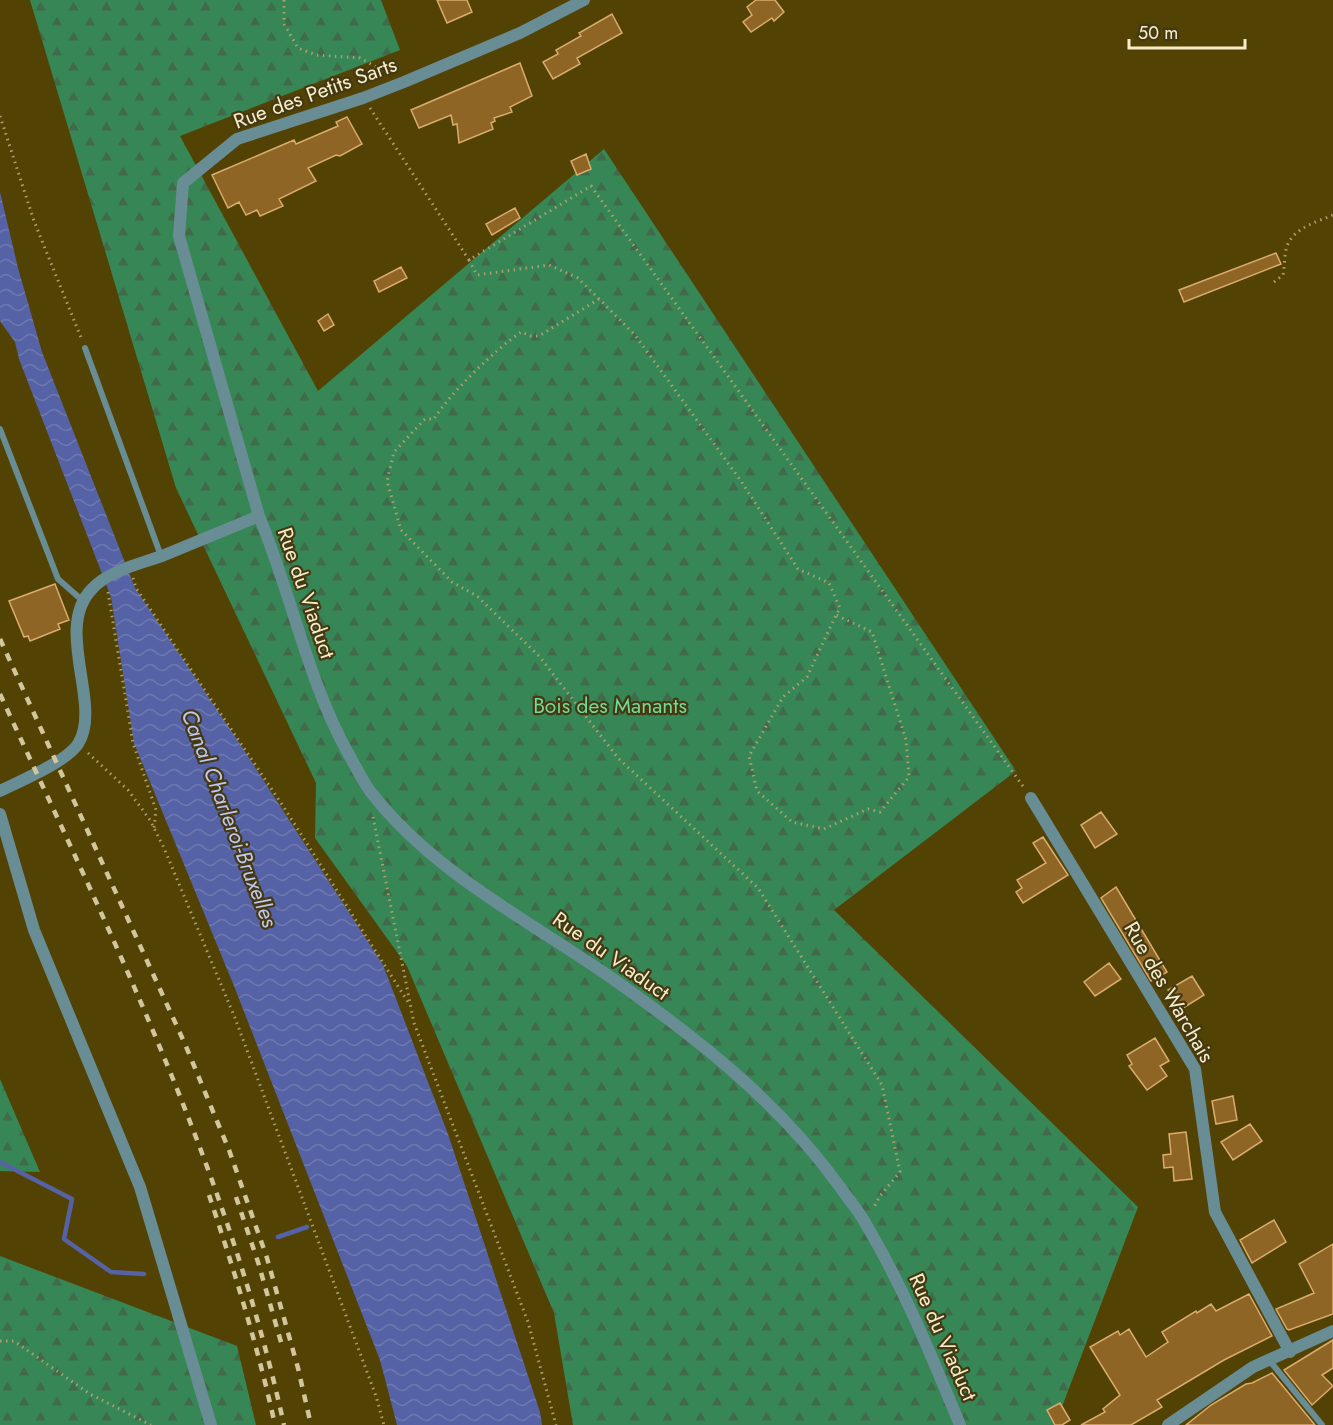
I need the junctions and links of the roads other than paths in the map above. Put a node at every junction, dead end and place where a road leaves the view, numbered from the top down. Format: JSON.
{"nodes":[{"id":1,"x":585,"y":0,"type":"edge"},
{"id":2,"x":86,"y":348,"type":"road end"},
{"id":3,"x":0,"y":429,"type":"edge"},
{"id":4,"x":260,"y":516,"type":"junction"},
{"id":5,"x":161,"y":556,"type":"junction"},
{"id":6,"x":83,"y":601,"type":"junction"},
{"id":7,"x":0,"y":792,"type":"edge"},
{"id":8,"x":1031,"y":798,"type":"road end"},
{"id":9,"x":0,"y":814,"type":"edge"},
{"id":10,"x":1333,"y":1331,"type":"edge"},
{"id":11,"x":1290,"y":1352,"type":"junction"},
{"id":12,"x":1269,"y":1360,"type":"junction"},
{"id":13,"x":211,"y":1425,"type":"edge"},
{"id":14,"x":960,"y":1425,"type":"edge"},
{"id":15,"x":1168,"y":1425,"type":"edge"},
{"id":16,"x":1322,"y":1425,"type":"edge"}],
"edges":[{"from":1,"to":4,"type":"street","name":"Rue des Petits Sarts"},
{"from":2,"to":5,"type":"lane"},
{"from":3,"to":6,"type":"lane"},
{"from":4,"to":5,"type":"street"},
{"from":4,"to":14,"type":"street","name":"Rue du Viaduct"},
{"from":5,"to":6,"type":"street"},
{"from":6,"to":7,"type":"street"},
{"from":8,"to":11,"type":"street","name":"Rue des Warchais"},
{"from":9,"to":13,"type":"street"},
{"from":10,"to":11,"type":"street"},
{"from":11,"to":12,"type":"street"},
{"from":12,"to":15,"type":"street"},
{"from":12,"to":16,"type":"lane"}]}
